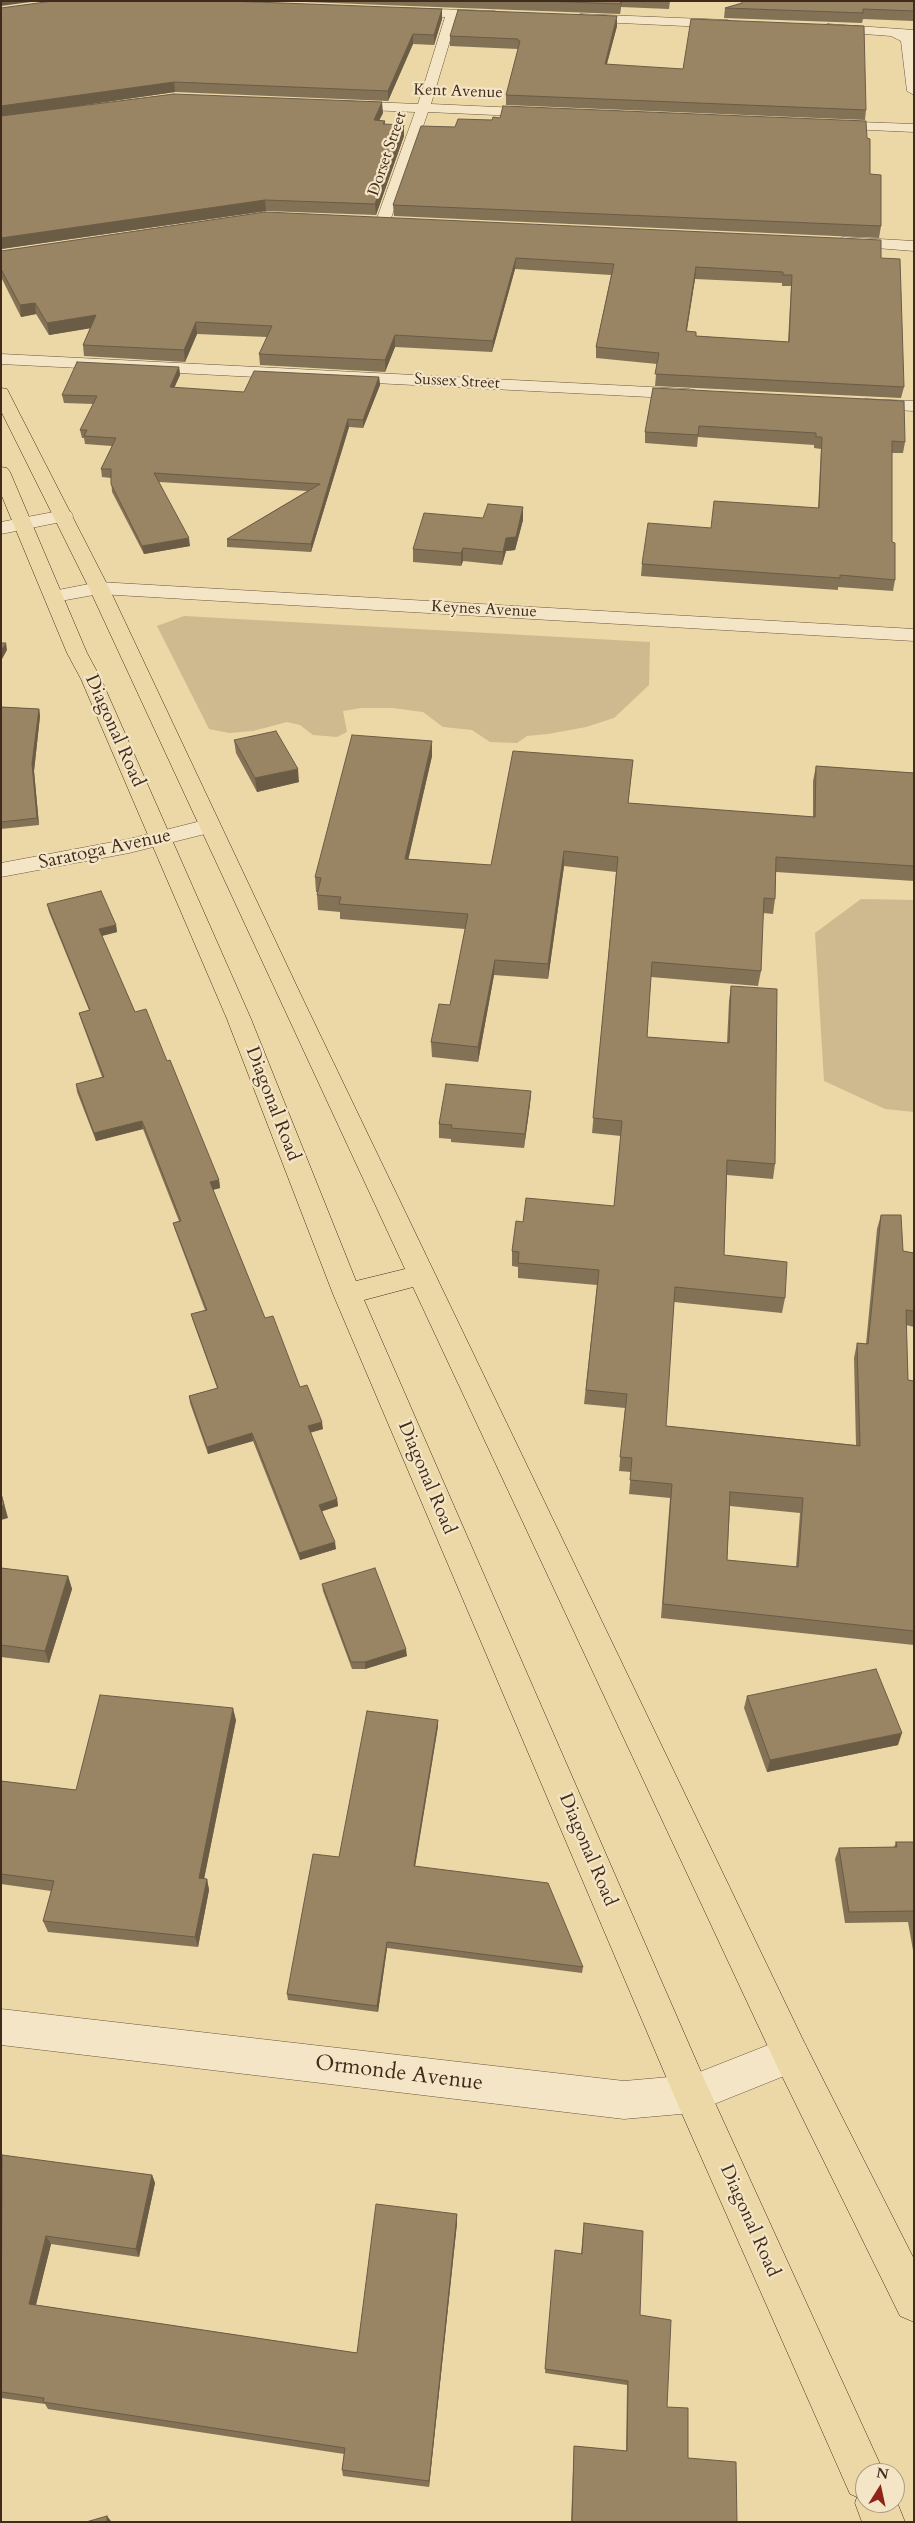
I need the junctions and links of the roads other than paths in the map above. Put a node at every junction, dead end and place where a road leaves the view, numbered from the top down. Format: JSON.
{"nodes":[{"id":1,"x":703,"y":8,"type":"dead end"},
{"id":2,"x":392,"y":11,"type":"edge"},
{"id":3,"x":452,"y":13,"type":"junction"},
{"id":4,"x":512,"y":16,"type":"edge"},
{"id":5,"x":572,"y":18,"type":"edge"},
{"id":6,"x":702,"y":23,"type":"junction"},
{"id":7,"x":741,"y":24,"type":"edge"},
{"id":8,"x":811,"y":27,"type":"edge"},
{"id":9,"x":892,"y":32,"type":"junction"},
{"id":10,"x":914,"y":34,"type":"edge"},
{"id":11,"x":914,"y":91,"type":"edge"},
{"id":12,"x":334,"y":104,"type":"edge"},
{"id":13,"x":423,"y":108,"type":"junction"},
{"id":14,"x":552,"y":113,"type":"edge"},
{"id":15,"x":812,"y":124,"type":"edge"},
{"id":16,"x":914,"y":128,"type":"edge"},
{"id":17,"x":364,"y":220,"type":"edge"},
{"id":18,"x":384,"y":221,"type":"junction"},
{"id":19,"x":403,"y":222,"type":"edge"},
{"id":20,"x":825,"y":242,"type":"edge"},
{"id":21,"x":914,"y":246,"type":"edge"},
{"id":22,"x":1,"y":359,"type":"edge"},
{"id":23,"x":1,"y":394,"type":"edge"},
{"id":24,"x":706,"y":395,"type":"edge"},
{"id":25,"x":854,"y":403,"type":"edge"},
{"id":26,"x":914,"y":406,"type":"edge"},
{"id":27,"x":1,"y":472,"type":"edge"},
{"id":28,"x":64,"y":516,"type":"junction"},
{"id":29,"x":22,"y":524,"type":"junction"},
{"id":30,"x":1,"y":528,"type":"edge"},
{"id":31,"x":99,"y":588,"type":"junction"},
{"id":32,"x":55,"y":596,"type":"junction"},
{"id":33,"x":914,"y":635,"type":"edge"},
{"id":34,"x":209,"y":826,"type":"junction"},
{"id":35,"x":161,"y":838,"type":"junction"},
{"id":36,"x":1,"y":870,"type":"edge"},
{"id":37,"x":421,"y":1275,"type":"junction"},
{"id":38,"x":347,"y":1294,"type":"junction"},
{"id":39,"x":1,"y":2026,"type":"edge"},
{"id":40,"x":791,"y":2055,"type":"junction"},
{"id":41,"x":692,"y":2094,"type":"junction"},
{"id":42,"x":914,"y":2302,"type":"edge"},
{"id":43,"x":858,"y":2463,"type":"edge"}],
"edges":[{"from":1,"to":6,"type":"street"},
{"from":2,"to":3,"type":"street"},
{"from":3,"to":4,"type":"street"},
{"from":3,"to":13,"type":"street","name":"Dorset Street"},
{"from":5,"to":6,"type":"street"},
{"from":6,"to":7,"type":"street"},
{"from":8,"to":9,"type":"street"},
{"from":9,"to":10,"type":"street"},
{"from":9,"to":11,"type":"street"},
{"from":12,"to":13,"type":"street","name":"Kent Avenue"},
{"from":13,"to":14,"type":"street","name":"Kent Avenue"},
{"from":13,"to":18,"type":"street","name":"Dorset Street"},
{"from":15,"to":16,"type":"street"},
{"from":17,"to":18,"type":"street"},
{"from":18,"to":19,"type":"street"},
{"from":20,"to":21,"type":"street"},
{"from":22,"to":24,"type":"street","name":"Sussex Street"},
{"from":23,"to":28,"type":"main road"},
{"from":25,"to":26,"type":"street"},
{"from":27,"to":29,"type":"main road","name":"Diagonal Road"},
{"from":28,"to":29,"type":"street"},
{"from":28,"to":31,"type":"main road"},
{"from":29,"to":30,"type":"street"},
{"from":29,"to":32,"type":"main road","name":"Diagonal Road"},
{"from":31,"to":32,"type":"street","name":"Keynes Avenue"},
{"from":31,"to":33,"type":"street","name":"Keynes Avenue"},
{"from":31,"to":34,"type":"main road"},
{"from":32,"to":35,"type":"main road","name":"Diagonal Road"},
{"from":34,"to":35,"type":"street","name":"Saratoga Avenue"},
{"from":34,"to":37,"type":"main road"},
{"from":35,"to":36,"type":"street","name":"Saratoga Avenue"},
{"from":35,"to":38,"type":"main road","name":"Diagonal Road"},
{"from":37,"to":38,"type":"main road"},
{"from":37,"to":40,"type":"main road"},
{"from":38,"to":41,"type":"main road","name":"Diagonal Road"},
{"from":39,"to":41,"type":"street","name":"Ormonde Avenue"},
{"from":40,"to":41,"type":"street","name":"Ormonde Avenue"},
{"from":40,"to":42,"type":"main road"},
{"from":41,"to":43,"type":"main road","name":"Diagonal Road"}]}
